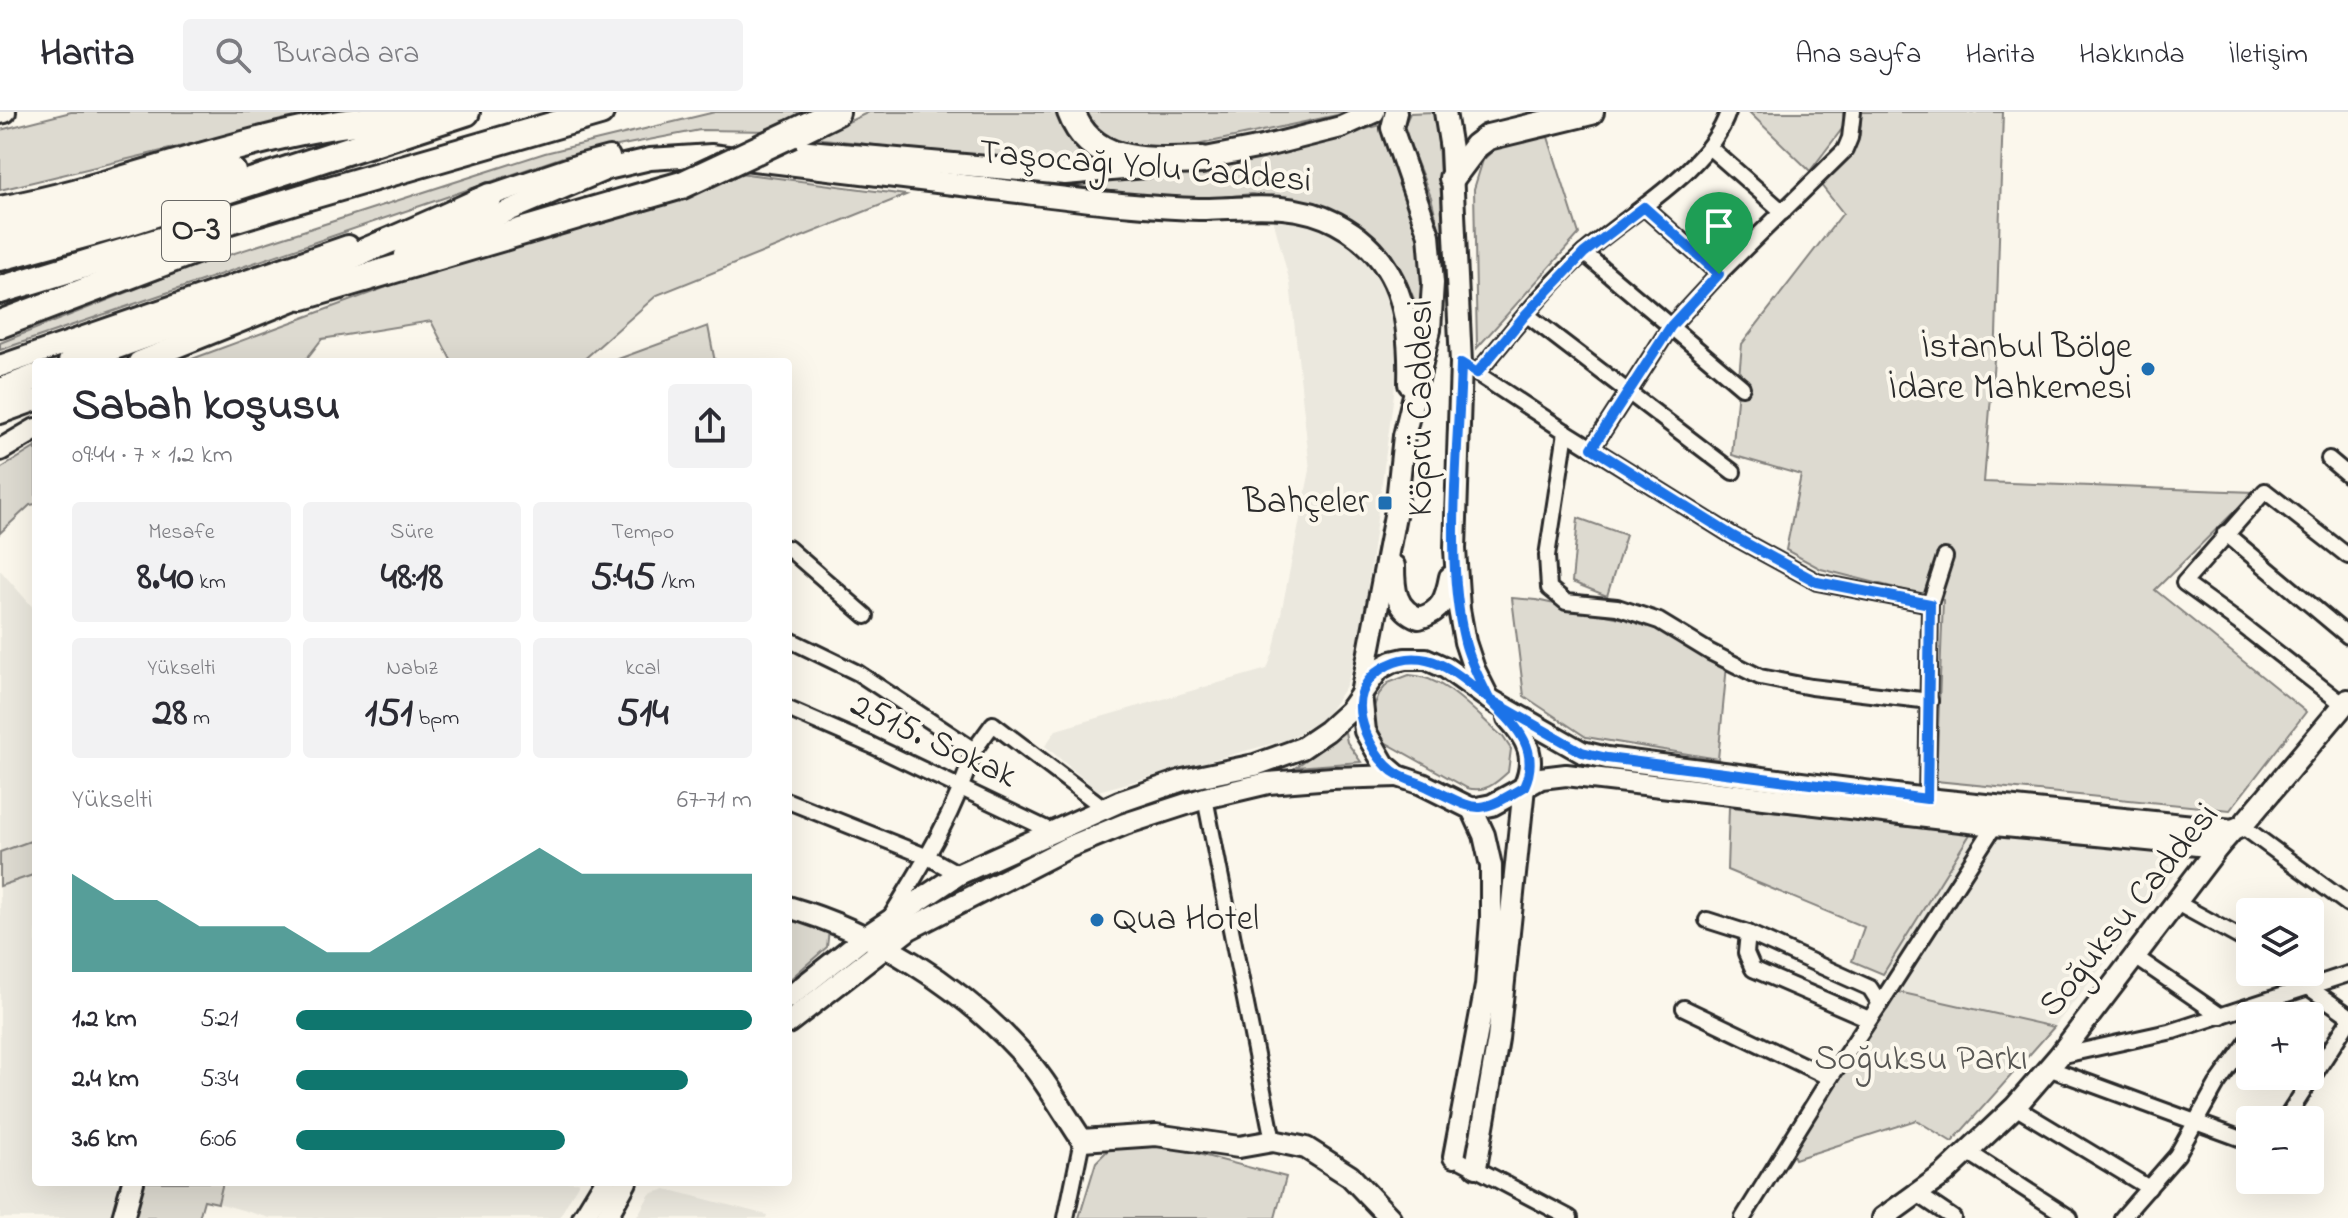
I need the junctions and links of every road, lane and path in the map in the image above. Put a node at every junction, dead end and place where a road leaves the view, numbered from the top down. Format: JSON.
{"nodes":[{"id":1,"x":600,"y":112,"type":"edge"},
{"id":2,"x":836,"y":112,"type":"edge"},
{"id":3,"x":1071,"y":112,"type":"edge"},
{"id":4,"x":1374,"y":112,"type":"edge"},
{"id":5,"x":1396,"y":112,"type":"edge"},
{"id":6,"x":1445,"y":112,"type":"edge"},
{"id":7,"x":1591,"y":112,"type":"edge"},
{"id":8,"x":1728,"y":112,"type":"edge"},
{"id":9,"x":1853,"y":112,"type":"edge"},
{"id":10,"x":458,"y":114,"type":"edge"},
{"id":11,"x":1497,"y":122,"type":"edge"},
{"id":12,"x":1709,"y":147,"type":"junction"},
{"id":13,"x":1202,"y":160,"type":"junction"},
{"id":14,"x":303,"y":165,"type":"junction"},
{"id":15,"x":393,"y":173,"type":"junction"},
{"id":16,"x":1452,"y":178,"type":"junction"},
{"id":17,"x":490,"y":196,"type":"junction"},
{"id":18,"x":1644,"y":207,"type":"junction"},
{"id":19,"x":0,"y":210,"type":"edge"},
{"id":20,"x":1783,"y":212,"type":"junction"},
{"id":21,"x":0,"y":234,"type":"edge"},
{"id":22,"x":1584,"y":253,"type":"junction"},
{"id":23,"x":0,"y":257,"type":"edge"},
{"id":24,"x":1719,"y":274,"type":"junction"},
{"id":25,"x":0,"y":290,"type":"edge"},
{"id":26,"x":303,"y":296,"type":"junction"},
{"id":27,"x":1526,"y":314,"type":"junction"},
{"id":28,"x":0,"y":324,"type":"edge"},
{"id":29,"x":1671,"y":326,"type":"junction"},
{"id":30,"x":83,"y":358,"type":"edge"},
{"id":31,"x":149,"y":358,"type":"edge"},
{"id":32,"x":0,"y":366,"type":"edge"},
{"id":33,"x":1469,"y":368,"type":"junction"},
{"id":34,"x":32,"y":379,"type":"edge"},
{"id":35,"x":1742,"y":387,"type":"dead end"},
{"id":36,"x":0,"y":391,"type":"edge"},
{"id":37,"x":1627,"y":391,"type":"junction"},
{"id":38,"x":32,"y":401,"type":"edge"},
{"id":39,"x":0,"y":413,"type":"edge"},
{"id":40,"x":32,"y":431,"type":"edge"},
{"id":41,"x":1566,"y":432,"type":"junction"},
{"id":42,"x":1404,"y":436,"type":"junction"},
{"id":43,"x":1592,"y":448,"type":"junction"},
{"id":44,"x":0,"y":450,"type":"edge"},
{"id":45,"x":2329,"y":459,"type":"dead end"},
{"id":46,"x":1733,"y":472,"type":"dead end"},
{"id":47,"x":2348,"y":475,"type":"edge"},
{"id":48,"x":1396,"y":510,"type":"junction"},
{"id":49,"x":2225,"y":533,"type":"junction"},
{"id":50,"x":1455,"y":549,"type":"junction"},
{"id":51,"x":792,"y":551,"type":"edge"},
{"id":52,"x":2348,"y":556,"type":"edge"},
{"id":53,"x":1945,"y":557,"type":"dead end"},
{"id":54,"x":1930,"y":604,"type":"junction"},
{"id":55,"x":866,"y":616,"type":"dead end"},
{"id":56,"x":2348,"y":636,"type":"edge"},
{"id":57,"x":792,"y":641,"type":"edge"},
{"id":58,"x":1361,"y":694,"type":"junction"},
{"id":59,"x":1489,"y":699,"type":"junction"},
{"id":60,"x":1930,"y":701,"type":"junction"},
{"id":61,"x":2346,"y":702,"type":"edge"},
{"id":62,"x":792,"y":711,"type":"edge"},
{"id":63,"x":974,"y":750,"type":"junction"},
{"id":64,"x":1398,"y":776,"type":"junction"},
{"id":65,"x":1524,"y":787,"type":"junction"},
{"id":66,"x":962,"y":789,"type":"junction"},
{"id":67,"x":1205,"y":798,"type":"junction"},
{"id":68,"x":1927,"y":799,"type":"junction"},
{"id":69,"x":792,"y":803,"type":"edge"},
{"id":70,"x":1104,"y":808,"type":"junction"},
{"id":71,"x":1472,"y":809,"type":"junction"},
{"id":72,"x":1995,"y":825,"type":"junction"},
{"id":73,"x":2238,"y":828,"type":"junction"},
{"id":74,"x":1051,"y":831,"type":"junction"},
{"id":75,"x":2218,"y":847,"type":"junction"},
{"id":76,"x":928,"y":857,"type":"junction"},
{"id":77,"x":959,"y":874,"type":"junction"},
{"id":78,"x":2175,"y":902,"type":"junction"},
{"id":79,"x":2348,"y":904,"type":"edge"},
{"id":80,"x":792,"y":908,"type":"edge"},
{"id":81,"x":1707,"y":920,"type":"dead end"},
{"id":82,"x":885,"y":925,"type":"junction"},
{"id":83,"x":1748,"y":933,"type":"junction"},
{"id":84,"x":2236,"y":935,"type":"edge"},
{"id":85,"x":865,"y":937,"type":"junction"},
{"id":86,"x":884,"y":948,"type":"junction"},
{"id":87,"x":2134,"y":956,"type":"junction"},
{"id":88,"x":2348,"y":974,"type":"edge"},
{"id":89,"x":2304,"y":986,"type":"edge"},
{"id":90,"x":2308,"y":989,"type":"junction"},
{"id":91,"x":792,"y":995,"type":"edge"},
{"id":92,"x":2279,"y":998,"type":"junction"},
{"id":93,"x":2276,"y":1002,"type":"edge"},
{"id":94,"x":1880,"y":1004,"type":"junction"},
{"id":95,"x":1684,"y":1008,"type":"dead end"},
{"id":96,"x":2348,"y":1015,"type":"edge"},
{"id":97,"x":2221,"y":1016,"type":"junction"},
{"id":98,"x":1869,"y":1019,"type":"junction"},
{"id":99,"x":792,"y":1020,"type":"edge"},
{"id":100,"x":2348,"y":1022,"type":"edge"},
{"id":101,"x":2236,"y":1058,"type":"edge"},
{"id":102,"x":2053,"y":1062,"type":"junction"},
{"id":103,"x":1830,"y":1078,"type":"junction"},
{"id":104,"x":2294,"y":1106,"type":"edge"},
{"id":105,"x":2015,"y":1107,"type":"junction"},
{"id":106,"x":2196,"y":1121,"type":"junction"},
{"id":107,"x":2236,"y":1137,"type":"edge"},
{"id":108,"x":1082,"y":1140,"type":"junction"},
{"id":109,"x":1273,"y":1141,"type":"junction"},
{"id":110,"x":1968,"y":1152,"type":"junction"},
{"id":111,"x":1454,"y":1157,"type":"joint"},
{"id":112,"x":1476,"y":1167,"type":"junction"},
{"id":113,"x":132,"y":1186,"type":"edge"},
{"id":114,"x":603,"y":1186,"type":"edge"},
{"id":115,"x":624,"y":1186,"type":"edge"},
{"id":116,"x":2149,"y":1188,"type":"junction"},
{"id":117,"x":1916,"y":1193,"type":"junction"},
{"id":118,"x":123,"y":1218,"type":"edge"},
{"id":119,"x":583,"y":1218,"type":"edge"},
{"id":120,"x":606,"y":1218,"type":"edge"},
{"id":121,"x":1066,"y":1218,"type":"edge"},
{"id":122,"x":1390,"y":1218,"type":"edge"},
{"id":123,"x":1570,"y":1218,"type":"edge"},
{"id":124,"x":1743,"y":1218,"type":"edge"},
{"id":125,"x":1883,"y":1218,"type":"edge"},
{"id":126,"x":1953,"y":1218,"type":"edge"},
{"id":127,"x":2070,"y":1218,"type":"edge"},
{"id":128,"x":2122,"y":1218,"type":"edge"}],
"edges":[{"from":1,"to":15,"type":"highway","number":"O-3"},
{"from":2,"to":26,"type":"highway","bridge":true},
{"from":3,"to":13,"type":"highway"},
{"from":4,"to":13,"type":"main road"},
{"from":5,"to":42,"type":"main road","name":"Köprü Caddesi"},
{"from":6,"to":16,"type":"main road","name":"Köprü Caddesi"},
{"from":7,"to":11,"type":"main road"},
{"from":8,"to":12,"type":"street"},
{"from":9,"to":20,"type":"street"},
{"from":10,"to":14,"type":"highway","number":"O-3"},
{"from":10,"to":19,"type":"highway"},
{"from":11,"to":16,"type":"main road"},
{"from":12,"to":18,"type":"street"},
{"from":12,"to":20,"type":"street"},
{"from":13,"to":17,"type":"main road"},
{"from":14,"to":21,"type":"highway"},
{"from":14,"to":23,"type":"highway","number":"O-3"},
{"from":15,"to":25,"type":"highway","number":"O-3"},
{"from":15,"to":28,"type":"highway"},
{"from":16,"to":33,"type":"main road","name":"Köprü Caddesi"},
{"from":17,"to":30,"type":"main road"},
{"from":17,"to":32,"type":"main road"},
{"from":18,"to":22,"type":"street"},
{"from":18,"to":24,"type":"street"},
{"from":20,"to":24,"type":"street"},
{"from":22,"to":27,"type":"street"},
{"from":22,"to":29,"type":"street"},
{"from":24,"to":29,"type":"street"},
{"from":26,"to":31,"type":"main road","name":"Taşocağı Yolu Caddesi"},
{"from":26,"to":42,"type":"main road","name":"Taşocağı Yolu Caddesi"},
{"from":27,"to":33,"type":"street"},
{"from":27,"to":37,"type":"street"},
{"from":29,"to":35,"type":"street"},
{"from":29,"to":37,"type":"street"},
{"from":33,"to":41,"type":"street"},
{"from":33,"to":50,"type":"main road","name":"Köprü Caddesi"},
{"from":34,"to":36,"type":"main road"},
{"from":37,"to":43,"type":"street"},
{"from":37,"to":46,"type":"street"},
{"from":38,"to":39,"type":"main road"},
{"from":40,"to":44,"type":"main road"},
{"from":41,"to":43,"type":"street"},
{"from":41,"to":60,"type":"street"},
{"from":42,"to":48,"type":"main road","name":"Köprü Caddesi"},
{"from":43,"to":54,"type":"street"},
{"from":45,"to":47,"type":"street"},
{"from":48,"to":50,"type":"main road"},
{"from":48,"to":58,"type":"main road","name":"Köprü Caddesi"},
{"from":49,"to":52,"type":"street"},
{"from":49,"to":56,"type":"street"},
{"from":49,"to":61,"type":"street"},
{"from":50,"to":59,"type":"main road","name":"Köprü Caddesi"},
{"from":51,"to":55,"type":"street"},
{"from":53,"to":54,"type":"street"},
{"from":54,"to":60,"type":"street"},
{"from":57,"to":63,"type":"street"},
{"from":58,"to":59,"type":"main road"},
{"from":58,"to":64,"type":"main road"},
{"from":58,"to":70,"type":"main road"},
{"from":59,"to":65,"type":"main road"},
{"from":59,"to":68,"type":"main road"},
{"from":60,"to":68,"type":"street"},
{"from":61,"to":73,"type":"main road","name":"Soğuksu Caddesi"},
{"from":62,"to":66,"type":"street","name":"2515. Sokak"},
{"from":63,"to":66,"type":"street"},
{"from":63,"to":70,"type":"street"},
{"from":64,"to":67,"type":"main road"},
{"from":64,"to":71,"type":"main road"},
{"from":65,"to":71,"type":"main road"},
{"from":65,"to":72,"type":"main road"},
{"from":65,"to":112,"type":"main road"},
{"from":66,"to":74,"type":"street","name":"2515. Sokak"},
{"from":66,"to":76,"type":"street"},
{"from":67,"to":86,"type":"main road"},
{"from":67,"to":109,"type":"street"},
{"from":68,"to":73,"type":"main road"},
{"from":69,"to":76,"type":"street"},
{"from":70,"to":74,"type":"main road"},
{"from":71,"to":111,"type":"main road"},
{"from":72,"to":75,"type":"main road"},
{"from":72,"to":94,"type":"street"},
{"from":73,"to":75,"type":"main road","name":"Soğuksu Caddesi"},
{"from":73,"to":79,"type":"street"},
{"from":74,"to":77,"type":"main road"},
{"from":75,"to":78,"type":"main road","name":"Soğuksu Caddesi"},
{"from":76,"to":77,"type":"street"},
{"from":76,"to":82,"type":"street"},
{"from":77,"to":82,"type":"main road"},
{"from":78,"to":84,"type":"street"},
{"from":78,"to":87,"type":"main road","name":"Soğuksu Caddesi"},
{"from":80,"to":85,"type":"main road"},
{"from":81,"to":83,"type":"street"},
{"from":82,"to":85,"type":"main road"},
{"from":83,"to":94,"type":"street"},
{"from":83,"to":98,"type":"street"},
{"from":85,"to":86,"type":"main road"},
{"from":85,"to":91,"type":"main road"},
{"from":86,"to":99,"type":"main road"},
{"from":86,"to":108,"type":"main road"},
{"from":87,"to":97,"type":"street"},
{"from":87,"to":102,"type":"main road","name":"Soğuksu Caddesi"},
{"from":88,"to":90,"type":"street"},
{"from":89,"to":90,"type":"street"},
{"from":90,"to":92,"type":"street"},
{"from":90,"to":96,"type":"street"},
{"from":92,"to":93,"type":"street"},
{"from":92,"to":97,"type":"street"},
{"from":94,"to":98,"type":"street"},
{"from":95,"to":103,"type":"street"},
{"from":97,"to":102,"type":"street"},
{"from":98,"to":103,"type":"street"},
{"from":100,"to":104,"type":"street"},
{"from":101,"to":106,"type":"street"},
{"from":102,"to":105,"type":"main road","name":"Soğuksu Caddesi"},
{"from":102,"to":106,"type":"street"},
{"from":103,"to":124,"type":"street"},
{"from":105,"to":110,"type":"main road","name":"Soğuksu Caddesi"},
{"from":105,"to":116,"type":"street"},
{"from":106,"to":107,"type":"street"},
{"from":106,"to":116,"type":"street"},
{"from":108,"to":109,"type":"main road"},
{"from":108,"to":121,"type":"street"},
{"from":109,"to":122,"type":"main road"},
{"from":110,"to":117,"type":"main road","name":"Soğuksu Caddesi"},
{"from":110,"to":127,"type":"street"},
{"from":111,"to":112,"type":"street"},
{"from":112,"to":123,"type":"street"},
{"from":113,"to":118,"type":"main road"},
{"from":114,"to":119,"type":"main road"},
{"from":115,"to":120,"type":"main road"},
{"from":116,"to":128,"type":"street"},
{"from":117,"to":125,"type":"main road","name":"Soğuksu Caddesi"},
{"from":117,"to":126,"type":"street"}]}
